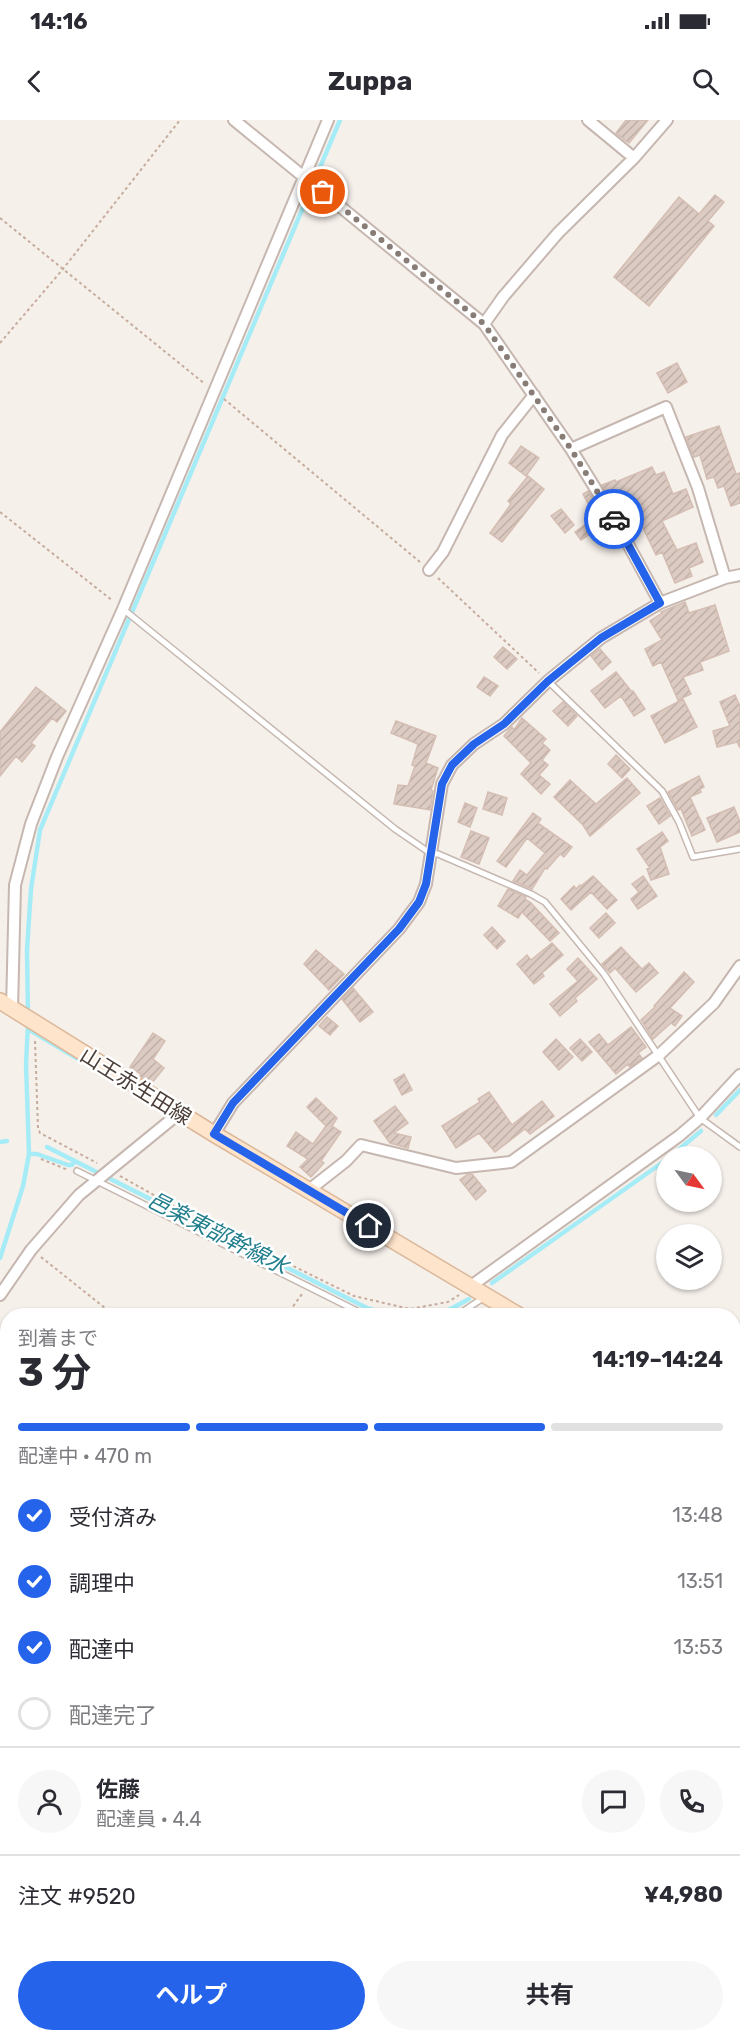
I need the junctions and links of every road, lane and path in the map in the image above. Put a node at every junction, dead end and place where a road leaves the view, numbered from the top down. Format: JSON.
{"nodes":[{"id":1,"x":180,"y":120,"type":"edge"},
{"id":2,"x":234,"y":120,"type":"edge"},
{"id":3,"x":328,"y":120,"type":"edge"},
{"id":4,"x":588,"y":120,"type":"edge"},
{"id":5,"x":667,"y":120,"type":"edge"},
{"id":6,"x":634,"y":158,"type":"junction"},
{"id":7,"x":305,"y":177,"type":"junction"},
{"id":8,"x":0,"y":218,"type":"edge"},
{"id":9,"x":63,"y":269,"type":"junction"},
{"id":10,"x":484,"y":324,"type":"junction"},
{"id":11,"x":0,"y":342,"type":"edge"},
{"id":12,"x":213,"y":391,"type":"junction"},
{"id":13,"x":534,"y":395,"type":"junction"},
{"id":14,"x":571,"y":449,"type":"junction"},
{"id":15,"x":0,"y":512,"type":"edge"},
{"id":16,"x":429,"y":570,"type":"junction"},
{"id":17,"x":740,"y":575,"type":"edge"},
{"id":18,"x":725,"y":578,"type":"junction"},
{"id":19,"x":660,"y":603,"type":"junction"},
{"id":20,"x":123,"y":609,"type":"junction"},
{"id":21,"x":548,"y":681,"type":"junction"},
{"id":22,"x":740,"y":849,"type":"edge"},
{"id":23,"x":430,"y":853,"type":"junction"},
{"id":24,"x":740,"y":966,"type":"edge"},
{"id":25,"x":6,"y":1005,"type":"edge"},
{"id":26,"x":39,"y":1025,"type":"junction"},
{"id":27,"x":659,"y":1055,"type":"junction"},
{"id":28,"x":740,"y":1075,"type":"edge"},
{"id":29,"x":177,"y":1112,"type":"junction"},
{"id":30,"x":700,"y":1118,"type":"junction"},
{"id":31,"x":214,"y":1134,"type":"junction"},
{"id":32,"x":740,"y":1147,"type":"edge"},
{"id":33,"x":41,"y":1159,"type":"dead end"},
{"id":34,"x":108,"y":1170,"type":"junction"},
{"id":35,"x":77,"y":1172,"type":"joint"},
{"id":36,"x":96,"y":1179,"type":"junction"},
{"id":37,"x":309,"y":1190,"type":"junction"},
{"id":38,"x":186,"y":1213,"type":"dead end"},
{"id":39,"x":196,"y":1218,"type":"dead end"},
{"id":40,"x":31,"y":1250,"type":"junction"},
{"id":41,"x":308,"y":1286,"type":"junction"},
{"id":42,"x":471,"y":1286,"type":"junction"},
{"id":43,"x":0,"y":1294,"type":"edge"},
{"id":44,"x":487,"y":1295,"type":"junction"},
{"id":45,"x":105,"y":1308,"type":"edge"},
{"id":46,"x":292,"y":1308,"type":"edge"},
{"id":47,"x":351,"y":1308,"type":"edge"},
{"id":48,"x":402,"y":1308,"type":"edge"},
{"id":49,"x":420,"y":1308,"type":"edge"},
{"id":50,"x":468,"y":1308,"type":"edge"},
{"id":51,"x":507,"y":1308,"type":"edge"}],
"edges":[{"from":1,"to":9,"type":"path"},
{"from":2,"to":7,"type":"street"},
{"from":3,"to":7,"type":"street"},
{"from":4,"to":6,"type":"street"},
{"from":5,"to":6,"type":"street"},
{"from":6,"to":10,"type":"street"},
{"from":7,"to":10,"type":"street"},
{"from":7,"to":12,"type":"street"},
{"from":8,"to":9,"type":"path"},
{"from":9,"to":11,"type":"path"},
{"from":9,"to":12,"type":"path"},
{"from":10,"to":13,"type":"street"},
{"from":12,"to":16,"type":"path"},
{"from":12,"to":20,"type":"street"},
{"from":13,"to":14,"type":"street"},
{"from":13,"to":16,"type":"street"},
{"from":14,"to":18,"type":"street"},
{"from":14,"to":19,"type":"street"},
{"from":15,"to":20,"type":"path"},
{"from":16,"to":21,"type":"path"},
{"from":17,"to":18,"type":"street"},
{"from":18,"to":19,"type":"street"},
{"from":19,"to":21,"type":"street"},
{"from":20,"to":23,"type":"lane"},
{"from":20,"to":25,"type":"street"},
{"from":21,"to":22,"type":"lane"},
{"from":21,"to":23,"type":"street"},
{"from":23,"to":27,"type":"lane"},
{"from":23,"to":31,"type":"street"},
{"from":24,"to":27,"type":"street"},
{"from":25,"to":26,"type":"main road","name":"山王赤生田線"},
{"from":26,"to":29,"type":"main road","name":"山王赤生田線"},
{"from":26,"to":34,"type":"path"},
{"from":27,"to":30,"type":"lane"},
{"from":27,"to":37,"type":"street"},
{"from":28,"to":30,"type":"street"},
{"from":29,"to":31,"type":"main road","name":"山王赤生田線"},
{"from":29,"to":34,"type":"street"},
{"from":30,"to":32,"type":"lane"},
{"from":30,"to":42,"type":"street"},
{"from":31,"to":37,"type":"main road","name":"山王赤生田線"},
{"from":33,"to":35,"type":"path"},
{"from":34,"to":36,"type":"street"},
{"from":34,"to":38,"type":"path"},
{"from":35,"to":36,"type":"lane"},
{"from":36,"to":40,"type":"street"},
{"from":36,"to":41,"type":"lane"},
{"from":37,"to":42,"type":"main road","name":"山王赤生田線"},
{"from":39,"to":48,"type":"path"},
{"from":40,"to":43,"type":"street"},
{"from":40,"to":45,"type":"path"},
{"from":41,"to":46,"type":"path"},
{"from":41,"to":47,"type":"lane"},
{"from":42,"to":44,"type":"main road","name":"山王赤生田線"},
{"from":42,"to":49,"type":"path"},
{"from":44,"to":50,"type":"lane"},
{"from":44,"to":51,"type":"main road","name":"山王赤生田線"}]}
